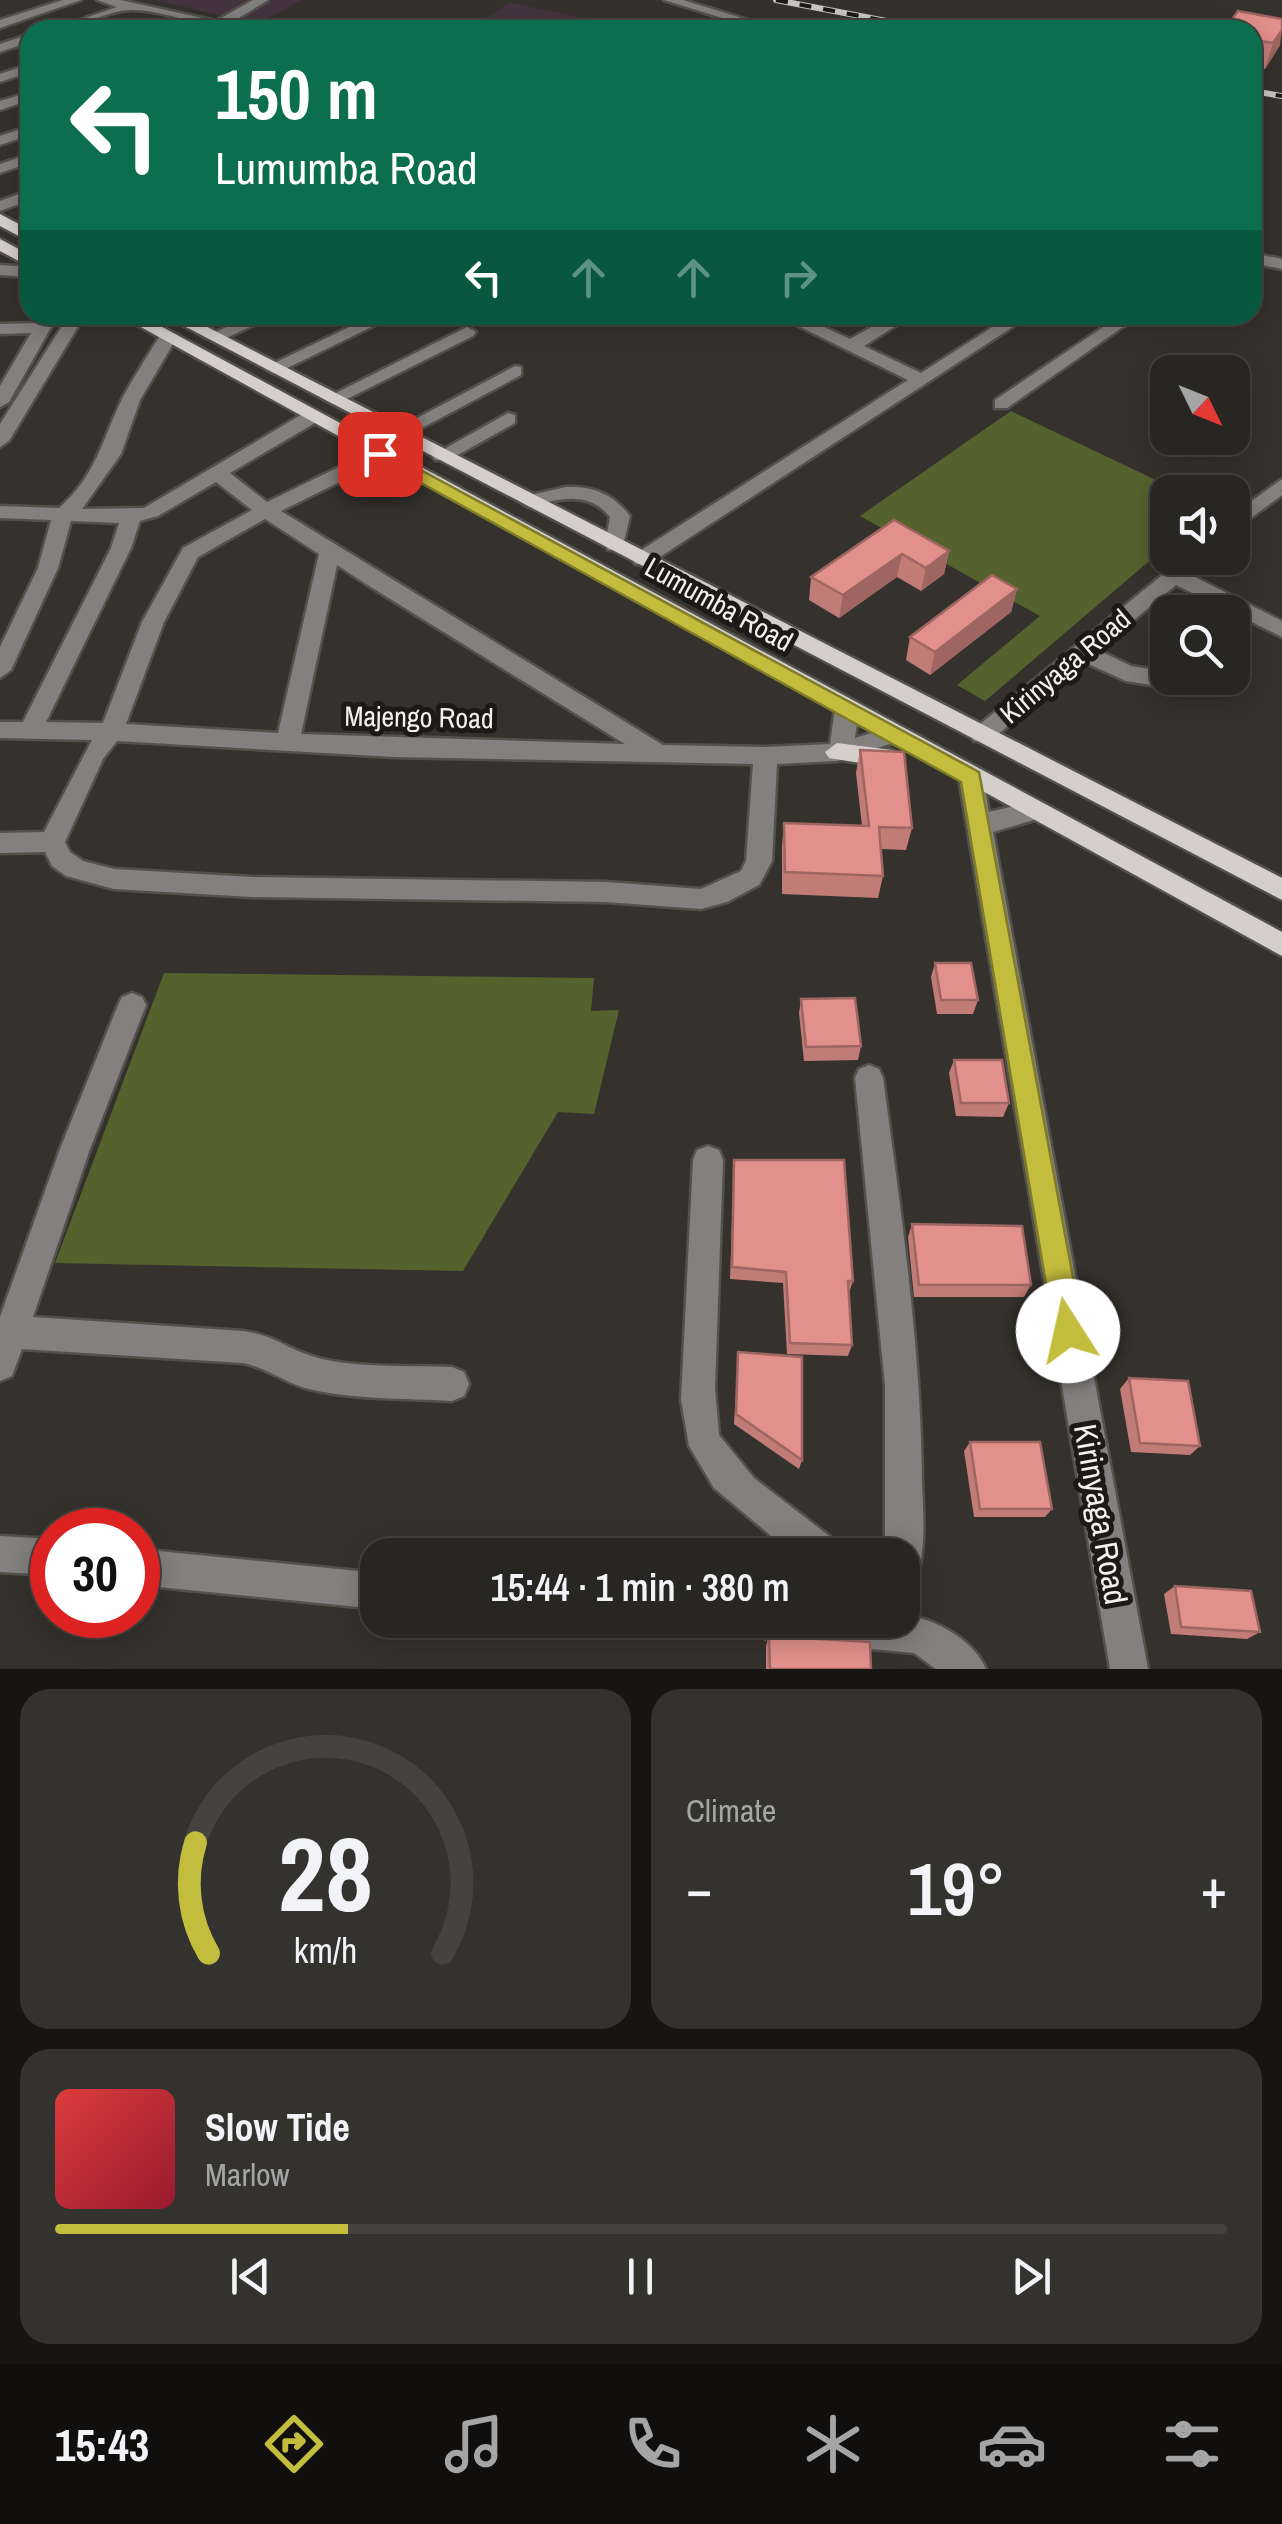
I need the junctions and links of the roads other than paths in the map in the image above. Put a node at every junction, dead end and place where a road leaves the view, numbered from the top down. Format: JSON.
{"nodes":[{"id":1,"x":75,"y":0,"type":"edge"},
{"id":2,"x":103,"y":0,"type":"edge"},
{"id":3,"x":262,"y":0,"type":"edge"},
{"id":4,"x":670,"y":0,"type":"edge"},
{"id":5,"x":131,"y":6,"type":"junction"},
{"id":6,"x":182,"y":16,"type":"junction"},
{"id":7,"x":87,"y":20,"type":"edge"},
{"id":8,"x":171,"y":20,"type":"edge"},
{"id":9,"x":198,"y":20,"type":"edge"},
{"id":10,"x":238,"y":20,"type":"edge"},
{"id":11,"x":740,"y":20,"type":"edge"},
{"id":12,"x":0,"y":24,"type":"edge"},
{"id":13,"x":26,"y":325,"type":"edge"},
{"id":14,"x":43,"y":325,"type":"edge"},
{"id":15,"x":70,"y":325,"type":"edge"},
{"id":16,"x":242,"y":325,"type":"edge"},
{"id":17,"x":366,"y":325,"type":"edge"},
{"id":18,"x":806,"y":325,"type":"edge"},
{"id":19,"x":888,"y":325,"type":"edge"},
{"id":20,"x":1007,"y":325,"type":"edge"},
{"id":21,"x":1117,"y":325,"type":"edge"},
{"id":22,"x":170,"y":326,"type":"edge"},
{"id":23,"x":0,"y":329,"type":"edge"},
{"id":24,"x":466,"y":332,"type":"dead end"},
{"id":25,"x":214,"y":337,"type":"junction"},
{"id":26,"x":851,"y":346,"type":"junction"},
{"id":27,"x":273,"y":368,"type":"junction"},
{"id":28,"x":515,"y":371,"type":"dead end"},
{"id":29,"x":8,"y":376,"type":"edge"},
{"id":30,"x":922,"y":380,"type":"junction"},
{"id":31,"x":333,"y":399,"type":"junction"},
{"id":32,"x":0,"y":402,"type":"edge"},
{"id":33,"x":1001,"y":404,"type":"dead end"},
{"id":34,"x":313,"y":416,"type":"junction"},
{"id":35,"x":508,"y":419,"type":"dead end"},
{"id":36,"x":398,"y":433,"type":"junction"},
{"id":37,"x":0,"y":441,"type":"edge"},
{"id":38,"x":380,"y":454,"type":"junction"},
{"id":39,"x":442,"y":456,"type":"junction"},
{"id":40,"x":217,"y":472,"type":"junction"},
{"id":41,"x":1282,"y":484,"type":"edge"},
{"id":42,"x":529,"y":500,"type":"junction"},
{"id":43,"x":266,"y":510,"type":"junction"},
{"id":44,"x":1250,"y":511,"type":"edge"},
{"id":45,"x":0,"y":512,"type":"edge"},
{"id":46,"x":63,"y":515,"type":"junction"},
{"id":47,"x":131,"y":517,"type":"junction"},
{"id":48,"x":615,"y":545,"type":"junction"},
{"id":49,"x":330,"y":549,"type":"junction"},
{"id":50,"x":642,"y":559,"type":"junction"},
{"id":51,"x":1174,"y":575,"type":"joint"},
{"id":52,"x":1282,"y":630,"type":"edge"},
{"id":53,"x":1082,"y":652,"type":"junction"},
{"id":54,"x":0,"y":670,"type":"edge"},
{"id":55,"x":1150,"y":677,"type":"edge"},
{"id":56,"x":927,"y":706,"type":"junction"},
{"id":57,"x":847,"y":708,"type":"junction"},
{"id":58,"x":0,"y":730,"type":"edge"},
{"id":59,"x":31,"y":730,"type":"junction"},
{"id":60,"x":111,"y":732,"type":"junction"},
{"id":61,"x":894,"y":734,"type":"junction"},
{"id":62,"x":982,"y":736,"type":"junction"},
{"id":63,"x":287,"y":743,"type":"junction"},
{"id":64,"x":654,"y":751,"type":"junction"},
{"id":65,"x":838,"y":752,"type":"junction"},
{"id":66,"x":766,"y":756,"type":"junction"},
{"id":67,"x":1049,"y":770,"type":"junction"},
{"id":68,"x":968,"y":776,"type":"junction"},
{"id":69,"x":1025,"y":807,"type":"junction"},
{"id":70,"x":981,"y":827,"type":"junction"},
{"id":71,"x":52,"y":842,"type":"junction"},
{"id":72,"x":0,"y":843,"type":"edge"},
{"id":73,"x":1282,"y":890,"type":"edge"},
{"id":74,"x":1282,"y":945,"type":"edge"},
{"id":75,"x":132,"y":1005,"type":"dead end"},
{"id":76,"x":869,"y":1078,"type":"dead end"},
{"id":77,"x":708,"y":1160,"type":"dead end"},
{"id":78,"x":5,"y":1348,"type":"edge"},
{"id":79,"x":452,"y":1384,"type":"dead end"},
{"id":80,"x":802,"y":1538,"type":"edge"},
{"id":81,"x":902,"y":1538,"type":"edge"},
{"id":82,"x":0,"y":1554,"type":"edge"},
{"id":83,"x":30,"y":1556,"type":"edge"},
{"id":84,"x":160,"y":1569,"type":"edge"},
{"id":85,"x":360,"y":1588,"type":"edge"},
{"id":86,"x":920,"y":1630,"type":"edge"},
{"id":87,"x":968,"y":1669,"type":"edge"},
{"id":88,"x":1129,"y":1669,"type":"edge"}],
"edges":[{"from":1,"to":12,"type":"street"},
{"from":2,"to":5,"type":"street"},
{"from":3,"to":10,"type":"street"},
{"from":4,"to":11,"type":"street"},
{"from":5,"to":6,"type":"street"},
{"from":5,"to":7,"type":"street"},
{"from":6,"to":8,"type":"street"},
{"from":6,"to":9,"type":"street"},
{"from":13,"to":23,"type":"street"},
{"from":14,"to":29,"type":"street"},
{"from":15,"to":37,"type":"street"},
{"from":16,"to":25,"type":"street"},
{"from":17,"to":27,"type":"street"},
{"from":18,"to":26,"type":"street"},
{"from":19,"to":26,"type":"street"},
{"from":20,"to":30,"type":"street"},
{"from":21,"to":33,"type":"street"},
{"from":22,"to":25,"type":"main road","name":"Lumumba Road"},
{"from":22,"to":34,"type":"main road","name":"Lumumba Road"},
{"from":22,"to":46,"type":"street"},
{"from":24,"to":31,"type":"street"},
{"from":25,"to":27,"type":"main road","name":"Lumumba Road"},
{"from":26,"to":30,"type":"street"},
{"from":27,"to":31,"type":"main road","name":"Lumumba Road"},
{"from":28,"to":36,"type":"street"},
{"from":29,"to":32,"type":"street"},
{"from":30,"to":50,"type":"street"},
{"from":31,"to":36,"type":"main road","name":"Lumumba Road"},
{"from":34,"to":38,"type":"main road","name":"Lumumba Road"},
{"from":34,"to":40,"type":"street"},
{"from":35,"to":39,"type":"street"},
{"from":36,"to":39,"type":"main road","name":"Lumumba Road"},
{"from":38,"to":43,"type":"street"},
{"from":38,"to":57,"type":"main road","name":"Lumumba Road"},
{"from":39,"to":42,"type":"main road","name":"Lumumba Road"},
{"from":40,"to":43,"type":"street"},
{"from":40,"to":47,"type":"street"},
{"from":41,"to":44,"type":"street"},
{"from":42,"to":48,"type":"main road","name":"Lumumba Road"},
{"from":42,"to":48,"type":"street"},
{"from":43,"to":49,"type":"street"},
{"from":43,"to":60,"type":"street"},
{"from":45,"to":46,"type":"street"},
{"from":46,"to":47,"type":"street"},
{"from":46,"to":54,"type":"street"},
{"from":47,"to":59,"type":"street"},
{"from":48,"to":50,"type":"main road","name":"Lumumba Road"},
{"from":49,"to":63,"type":"street"},
{"from":49,"to":64,"type":"street"},
{"from":50,"to":56,"type":"main road","name":"Lumumba Road"},
{"from":51,"to":52,"type":"street"},
{"from":51,"to":53,"type":"street","name":"Kirinyaga Road"},
{"from":53,"to":55,"type":"street"},
{"from":53,"to":62,"type":"street","name":"Kirinyaga Road"},
{"from":56,"to":61,"type":"main road"},
{"from":56,"to":62,"type":"main road","name":"Lumumba Road"},
{"from":57,"to":61,"type":"main road","name":"Lumumba Road"},
{"from":57,"to":65,"type":"street"},
{"from":58,"to":59,"type":"street","name":"Majengo Road"},
{"from":59,"to":60,"type":"street","name":"Majengo Road"},
{"from":60,"to":63,"type":"street","name":"Majengo Road"},
{"from":60,"to":71,"type":"street"},
{"from":61,"to":65,"type":"street","name":"Majengo Road"},
{"from":61,"to":68,"type":"main road","name":"Lumumba Road"},
{"from":62,"to":67,"type":"main road","name":"Lumumba Road"},
{"from":63,"to":64,"type":"street","name":"Majengo Road"},
{"from":64,"to":66,"type":"street","name":"Majengo Road"},
{"from":65,"to":66,"type":"street","name":"Majengo Road"},
{"from":65,"to":68,"type":"main road"},
{"from":66,"to":71,"type":"street"},
{"from":67,"to":69,"type":"main road"},
{"from":67,"to":73,"type":"main road","name":"Lumumba Road"},
{"from":68,"to":69,"type":"main road","name":"Lumumba Road"},
{"from":68,"to":70,"type":"street","name":"Kirinyaga Road"},
{"from":69,"to":70,"type":"street"},
{"from":69,"to":74,"type":"main road","name":"Lumumba Road"},
{"from":70,"to":88,"type":"street","name":"Kirinyaga Road"},
{"from":71,"to":72,"type":"street"},
{"from":75,"to":78,"type":"street"},
{"from":76,"to":81,"type":"street"},
{"from":77,"to":80,"type":"street"},
{"from":78,"to":79,"type":"street"},
{"from":82,"to":83,"type":"street"},
{"from":84,"to":85,"type":"street"},
{"from":86,"to":87,"type":"street"}]}
